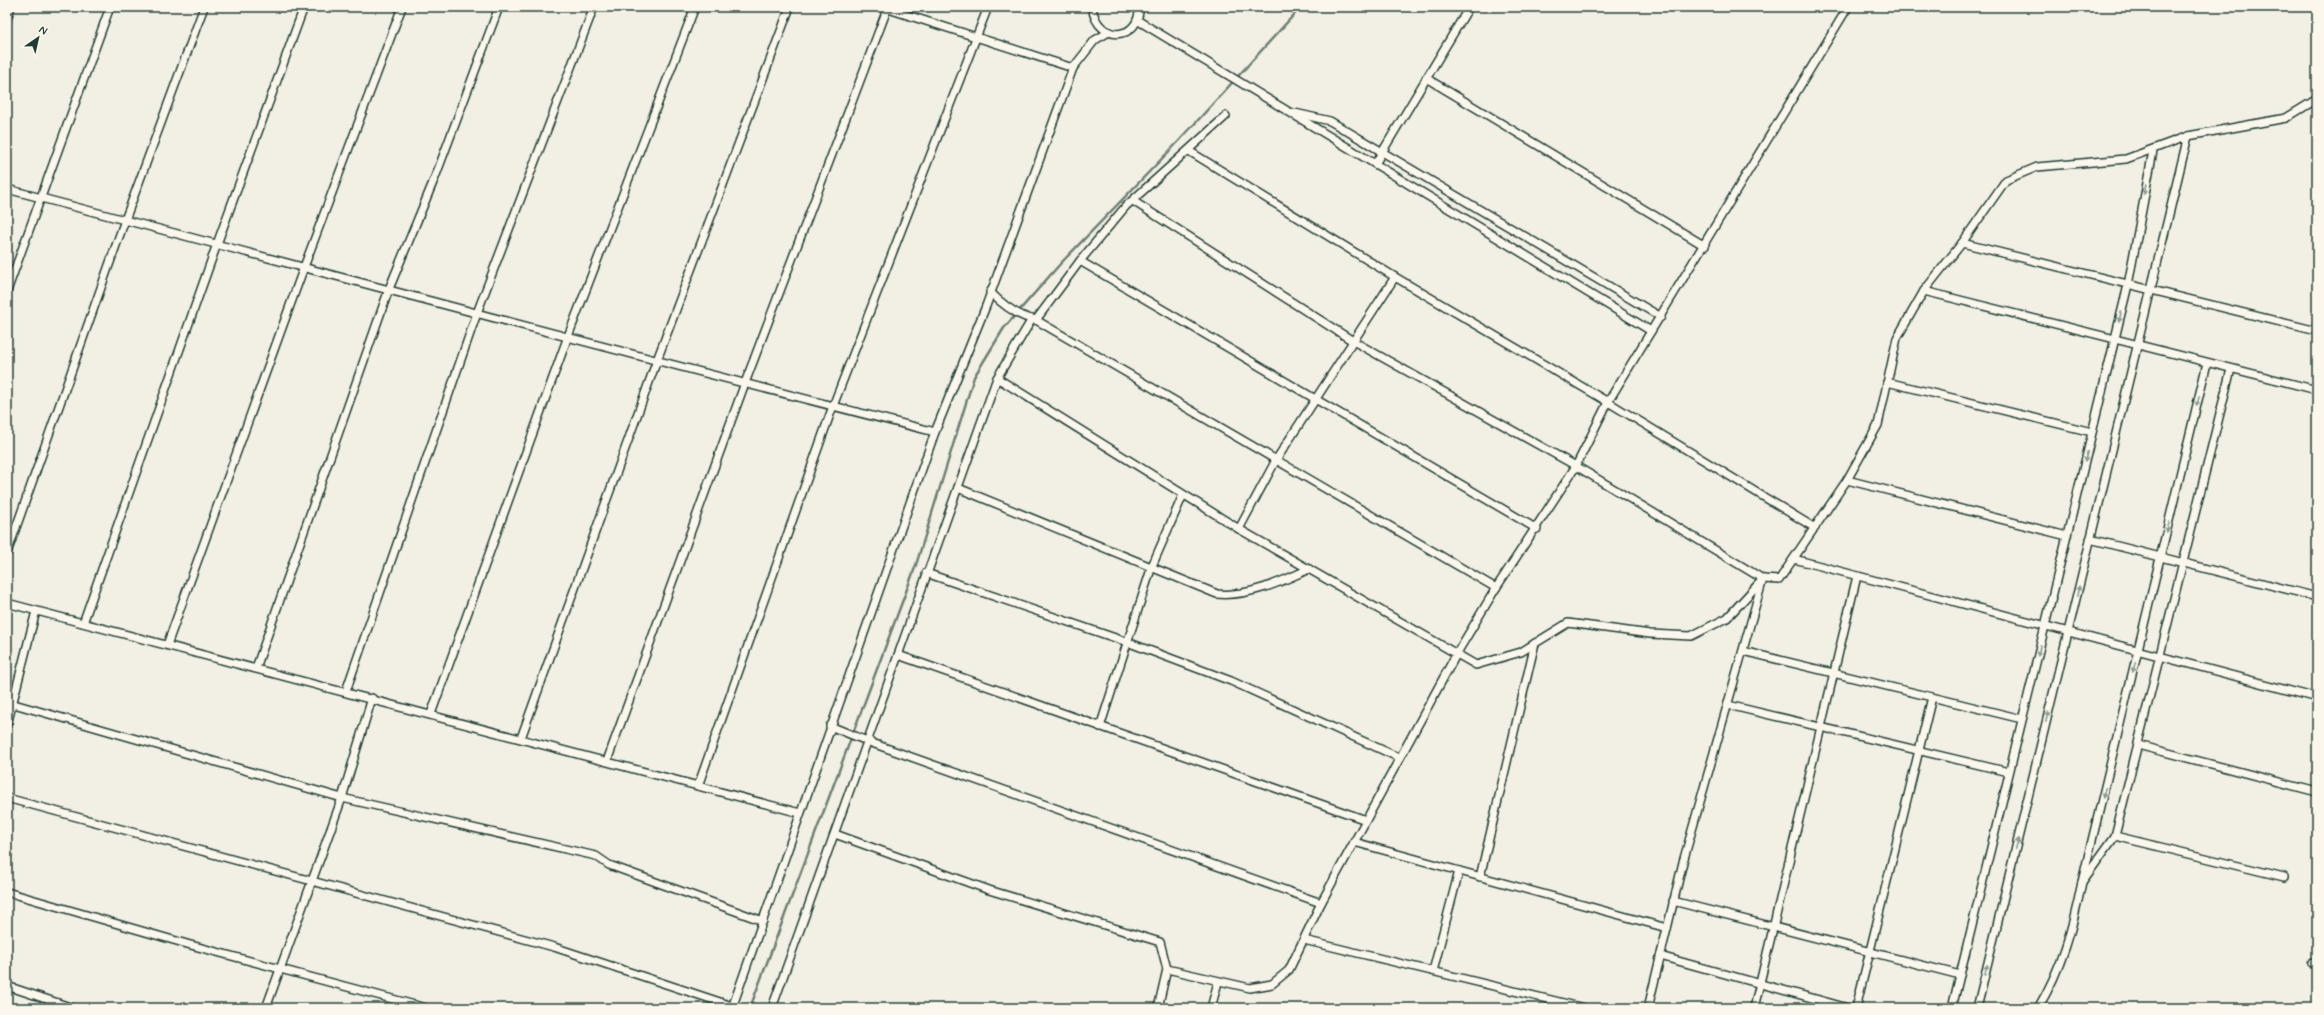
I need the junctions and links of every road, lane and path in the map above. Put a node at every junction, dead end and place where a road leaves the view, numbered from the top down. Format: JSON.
{"nodes":[{"id":1,"x":11,"y":7,"type":"edge"},
{"id":2,"x":110,"y":7,"type":"edge"},
{"id":3,"x":204,"y":7,"type":"edge"},
{"id":4,"x":304,"y":7,"type":"edge"},
{"id":5,"x":402,"y":7,"type":"edge"},
{"id":6,"x":499,"y":7,"type":"edge"},
{"id":7,"x":594,"y":7,"type":"edge"},
{"id":8,"x":695,"y":7,"type":"edge"},
{"id":9,"x":790,"y":7,"type":"edge"},
{"id":10,"x":988,"y":7,"type":"edge"},
{"id":11,"x":1092,"y":7,"type":"edge"},
{"id":12,"x":1139,"y":7,"type":"edge"},
{"id":13,"x":1848,"y":7,"type":"edge"},
{"id":14,"x":886,"y":8,"type":"edge"},
{"id":15,"x":1468,"y":9,"type":"dead end"},
{"id":16,"x":7,"y":19,"type":"edge"},
{"id":17,"x":1137,"y":20,"type":"junction"},
{"id":18,"x":1109,"y":32,"type":"junction"},
{"id":19,"x":974,"y":38,"type":"junction"},
{"id":20,"x":1073,"y":68,"type":"junction"},
{"id":21,"x":1426,"y":78,"type":"junction"},
{"id":22,"x":2317,"y":99,"type":"edge"},
{"id":23,"x":1288,"y":112,"type":"junction"},
{"id":24,"x":1226,"y":116,"type":"dead end"},
{"id":25,"x":2188,"y":136,"type":"junction"},
{"id":26,"x":1189,"y":151,"type":"junction"},
{"id":27,"x":2153,"y":151,"type":"junction"},
{"id":28,"x":1382,"y":152,"type":"junction"},
{"id":29,"x":1375,"y":164,"type":"junction"},
{"id":30,"x":7,"y":189,"type":"edge"},
{"id":31,"x":41,"y":198,"type":"junction"},
{"id":32,"x":1133,"y":200,"type":"junction"},
{"id":33,"x":125,"y":220,"type":"junction"},
{"id":34,"x":1962,"y":243,"type":"junction"},
{"id":35,"x":217,"y":244,"type":"junction"},
{"id":36,"x":1704,"y":246,"type":"junction"},
{"id":37,"x":1080,"y":261,"type":"junction"},
{"id":38,"x":304,"y":267,"type":"junction"},
{"id":39,"x":1395,"y":277,"type":"junction"},
{"id":40,"x":2128,"y":285,"type":"junction"},
{"id":41,"x":389,"y":289,"type":"junction"},
{"id":42,"x":7,"y":291,"type":"edge"},
{"id":43,"x":1924,"y":291,"type":"junction"},
{"id":44,"x":2150,"y":291,"type":"junction"},
{"id":45,"x":990,"y":292,"type":"junction"},
{"id":46,"x":477,"y":313,"type":"junction"},
{"id":47,"x":1661,"y":317,"type":"junction"},
{"id":48,"x":1032,"y":319,"type":"junction"},
{"id":49,"x":1651,"y":331,"type":"junction"},
{"id":50,"x":2317,"y":331,"type":"edge"},
{"id":51,"x":567,"y":339,"type":"junction"},
{"id":52,"x":2115,"y":339,"type":"junction"},
{"id":53,"x":1354,"y":341,"type":"junction"},
{"id":54,"x":2137,"y":345,"type":"junction"},
{"id":55,"x":657,"y":360,"type":"junction"},
{"id":56,"x":2207,"y":363,"type":"junction"},
{"id":57,"x":2231,"y":369,"type":"junction"},
{"id":58,"x":998,"y":378,"type":"junction"},
{"id":59,"x":1887,"y":382,"type":"junction"},
{"id":60,"x":745,"y":383,"type":"junction"},
{"id":61,"x":2317,"y":390,"type":"edge"},
{"id":62,"x":1316,"y":398,"type":"junction"},
{"id":63,"x":1608,"y":402,"type":"junction"},
{"id":64,"x":833,"y":406,"type":"junction"},
{"id":65,"x":935,"y":432,"type":"junction"},
{"id":66,"x":2092,"y":432,"type":"junction"},
{"id":67,"x":1276,"y":460,"type":"junction"},
{"id":68,"x":1576,"y":466,"type":"junction"},
{"id":69,"x":1847,"y":480,"type":"junction"},
{"id":70,"x":958,"y":488,"type":"junction"},
{"id":71,"x":1183,"y":494,"type":"junction"},
{"id":72,"x":1537,"y":528,"type":"junction"},
{"id":73,"x":1815,"y":528,"type":"junction"},
{"id":74,"x":1239,"y":529,"type":"junction"},
{"id":75,"x":2067,"y":536,"type":"junction"},
{"id":76,"x":2090,"y":539,"type":"junction"},
{"id":77,"x":7,"y":553,"type":"edge"},
{"id":78,"x":2160,"y":557,"type":"junction"},
{"id":79,"x":1794,"y":559,"type":"junction"},
{"id":80,"x":2183,"y":562,"type":"junction"},
{"id":81,"x":1152,"y":566,"type":"junction"},
{"id":82,"x":1309,"y":569,"type":"junction"},
{"id":83,"x":926,"y":573,"type":"junction"},
{"id":84,"x":1857,"y":576,"type":"junction"},
{"id":85,"x":1764,"y":579,"type":"junction"},
{"id":86,"x":1496,"y":588,"type":"junction"},
{"id":87,"x":2317,"y":597,"type":"edge"},
{"id":88,"x":7,"y":603,"type":"edge"},
{"id":89,"x":36,"y":611,"type":"junction"},
{"id":90,"x":83,"y":623,"type":"junction"},
{"id":91,"x":2045,"y":626,"type":"junction"},
{"id":92,"x":2068,"y":632,"type":"junction"},
{"id":93,"x":1127,"y":642,"type":"junction"},
{"id":94,"x":1535,"y":643,"type":"junction"},
{"id":95,"x":167,"y":645,"type":"junction"},
{"id":96,"x":2138,"y":650,"type":"junction"},
{"id":97,"x":1743,"y":651,"type":"junction"},
{"id":98,"x":1457,"y":654,"type":"junction"},
{"id":99,"x":898,"y":655,"type":"junction"},
{"id":100,"x":2160,"y":656,"type":"junction"},
{"id":101,"x":256,"y":668,"type":"junction"},
{"id":102,"x":1834,"y":673,"type":"junction"},
{"id":103,"x":346,"y":691,"type":"junction"},
{"id":104,"x":1932,"y":697,"type":"junction"},
{"id":105,"x":372,"y":698,"type":"junction"},
{"id":106,"x":2317,"y":698,"type":"edge"},
{"id":107,"x":10,"y":703,"type":"edge"},
{"id":108,"x":1728,"y":705,"type":"junction"},
{"id":109,"x":431,"y":714,"type":"junction"},
{"id":110,"x":2022,"y":719,"type":"junction"},
{"id":111,"x":7,"y":725,"type":"edge"},
{"id":112,"x":830,"y":726,"type":"junction"},
{"id":113,"x":1100,"y":727,"type":"junction"},
{"id":114,"x":1821,"y":727,"type":"junction"},
{"id":115,"x":521,"y":738,"type":"junction"},
{"id":116,"x":866,"y":741,"type":"junction"},
{"id":117,"x":2138,"y":745,"type":"junction"},
{"id":118,"x":1919,"y":751,"type":"junction"},
{"id":119,"x":1400,"y":758,"type":"junction"},
{"id":120,"x":607,"y":761,"type":"junction"},
{"id":121,"x":2009,"y":772,"type":"junction"},
{"id":122,"x":698,"y":786,"type":"junction"},
{"id":123,"x":2317,"y":792,"type":"edge"},
{"id":124,"x":7,"y":798,"type":"edge"},
{"id":125,"x":342,"y":798,"type":"junction"},
{"id":126,"x":800,"y":813,"type":"junction"},
{"id":127,"x":1366,"y":820,"type":"junction"},
{"id":128,"x":835,"y":834,"type":"junction"},
{"id":129,"x":2115,"y":836,"type":"junction"},
{"id":130,"x":1354,"y":842,"type":"junction"},
{"id":131,"x":1459,"y":871,"type":"junction"},
{"id":132,"x":1480,"y":877,"type":"junction"},
{"id":133,"x":2284,"y":877,"type":"dead end"},
{"id":134,"x":313,"y":881,"type":"junction"},
{"id":135,"x":2082,"y":882,"type":"junction"},
{"id":136,"x":7,"y":892,"type":"edge"},
{"id":137,"x":1673,"y":901,"type":"junction"},
{"id":138,"x":1321,"y":903,"type":"junction"},
{"id":139,"x":763,"y":921,"type":"junction"},
{"id":140,"x":1773,"y":926,"type":"junction"},
{"id":141,"x":1667,"y":928,"type":"junction"},
{"id":142,"x":1304,"y":940,"type":"junction"},
{"id":143,"x":1870,"y":951,"type":"junction"},
{"id":144,"x":1660,"y":956,"type":"junction"},
{"id":145,"x":281,"y":969,"type":"junction"},
{"id":146,"x":1167,"y":969,"type":"junction"},
{"id":147,"x":1433,"y":971,"type":"junction"},
{"id":148,"x":1960,"y":975,"type":"junction"},
{"id":149,"x":1218,"y":982,"type":"junction"},
{"id":150,"x":1760,"y":983,"type":"junction"},
{"id":151,"x":7,"y":986,"type":"edge"},
{"id":152,"x":732,"y":1007,"type":"edge"},
{"id":153,"x":73,"y":1008,"type":"edge"},
{"id":154,"x":266,"y":1008,"type":"edge"},
{"id":155,"x":426,"y":1008,"type":"edge"},
{"id":156,"x":772,"y":1008,"type":"edge"},
{"id":157,"x":1158,"y":1008,"type":"edge"},
{"id":158,"x":1211,"y":1008,"type":"edge"},
{"id":159,"x":1584,"y":1008,"type":"edge"},
{"id":160,"x":1648,"y":1008,"type":"edge"},
{"id":161,"x":1754,"y":1008,"type":"edge"},
{"id":162,"x":1848,"y":1008,"type":"edge"},
{"id":163,"x":1856,"y":1008,"type":"edge"},
{"id":164,"x":1952,"y":1008,"type":"edge"},
{"id":165,"x":1977,"y":1008,"type":"edge"},
{"id":166,"x":2038,"y":1008,"type":"edge"}],
"edges":[{"from":1,"to":16,"type":"street"},
{"from":2,"to":31,"type":"street"},
{"from":3,"to":33,"type":"street"},
{"from":4,"to":35,"type":"street"},
{"from":5,"to":38,"type":"street"},
{"from":6,"to":41,"type":"street"},
{"from":7,"to":46,"type":"street"},
{"from":8,"to":51,"type":"street"},
{"from":9,"to":55,"type":"street"},
{"from":10,"to":19,"type":"street"},
{"from":11,"to":18,"type":"street"},
{"from":12,"to":17,"type":"street"},
{"from":13,"to":36,"type":"street"},
{"from":14,"to":19,"type":"street"},
{"from":14,"to":60,"type":"street"},
{"from":15,"to":21,"type":"street"},
{"from":17,"to":18,"type":"street"},
{"from":17,"to":23,"type":"street"},
{"from":18,"to":20,"type":"street"},
{"from":19,"to":20,"type":"street"},
{"from":19,"to":64,"type":"street"},
{"from":20,"to":45,"type":"street"},
{"from":21,"to":28,"type":"street"},
{"from":21,"to":36,"type":"street"},
{"from":22,"to":25,"type":"street"},
{"from":23,"to":28,"type":"street"},
{"from":23,"to":29,"type":"street"},
{"from":24,"to":26,"type":"street"},
{"from":25,"to":27,"type":"street"},
{"from":25,"to":44,"type":"street"},
{"from":26,"to":32,"type":"street"},
{"from":26,"to":39,"type":"street"},
{"from":27,"to":34,"type":"street"},
{"from":27,"to":40,"type":"street","one_way":true},
{"from":28,"to":29,"type":"street"},
{"from":28,"to":47,"type":"street"},
{"from":29,"to":49,"type":"street"},
{"from":30,"to":31,"type":"street"},
{"from":31,"to":33,"type":"street"},
{"from":31,"to":42,"type":"street"},
{"from":32,"to":37,"type":"street"},
{"from":32,"to":53,"type":"street"},
{"from":33,"to":35,"type":"street"},
{"from":33,"to":77,"type":"street"},
{"from":34,"to":40,"type":"street"},
{"from":34,"to":43,"type":"street"},
{"from":35,"to":38,"type":"street"},
{"from":35,"to":90,"type":"street"},
{"from":36,"to":47,"type":"street"},
{"from":37,"to":48,"type":"street"},
{"from":37,"to":62,"type":"street"},
{"from":38,"to":41,"type":"street"},
{"from":38,"to":95,"type":"street"},
{"from":39,"to":53,"type":"street"},
{"from":39,"to":63,"type":"street"},
{"from":40,"to":44,"type":"street"},
{"from":40,"to":52,"type":"street","one_way":true},
{"from":41,"to":46,"type":"street"},
{"from":41,"to":101,"type":"street"},
{"from":43,"to":52,"type":"street"},
{"from":43,"to":59,"type":"street"},
{"from":44,"to":50,"type":"street"},
{"from":44,"to":54,"type":"street"},
{"from":45,"to":48,"type":"street"},
{"from":45,"to":65,"type":"street"},
{"from":46,"to":51,"type":"street"},
{"from":46,"to":103,"type":"street"},
{"from":47,"to":49,"type":"street"},
{"from":48,"to":58,"type":"street"},
{"from":48,"to":67,"type":"street"},
{"from":49,"to":63,"type":"street"},
{"from":51,"to":55,"type":"street"},
{"from":51,"to":109,"type":"street"},
{"from":52,"to":54,"type":"street"},
{"from":52,"to":66,"type":"street"},
{"from":53,"to":62,"type":"street"},
{"from":53,"to":68,"type":"street"},
{"from":54,"to":56,"type":"street"},
{"from":54,"to":76,"type":"street"},
{"from":55,"to":60,"type":"street"},
{"from":55,"to":115,"type":"street"},
{"from":56,"to":57,"type":"street"},
{"from":56,"to":78,"type":"street","one_way":true},
{"from":57,"to":61,"type":"street"},
{"from":57,"to":80,"type":"street"},
{"from":58,"to":70,"type":"street"},
{"from":58,"to":71,"type":"street"},
{"from":59,"to":66,"type":"street"},
{"from":59,"to":69,"type":"street"},
{"from":60,"to":64,"type":"street"},
{"from":60,"to":120,"type":"street"},
{"from":62,"to":67,"type":"street"},
{"from":62,"to":72,"type":"street"},
{"from":63,"to":68,"type":"street"},
{"from":63,"to":73,"type":"street"},
{"from":64,"to":65,"type":"street"},
{"from":64,"to":122,"type":"street"},
{"from":65,"to":112,"type":"street"},
{"from":66,"to":75,"type":"street","one_way":true},
{"from":67,"to":74,"type":"street"},
{"from":67,"to":86,"type":"street"},
{"from":68,"to":72,"type":"street"},
{"from":68,"to":85,"type":"street"},
{"from":69,"to":73,"type":"street"},
{"from":69,"to":75,"type":"street"},
{"from":70,"to":81,"type":"street"},
{"from":70,"to":83,"type":"street"},
{"from":71,"to":74,"type":"street"},
{"from":71,"to":81,"type":"street"},
{"from":72,"to":86,"type":"street"},
{"from":73,"to":79,"type":"street"},
{"from":74,"to":82,"type":"street"},
{"from":75,"to":91,"type":"street"},
{"from":76,"to":78,"type":"street"},
{"from":92,"to":76,"type":"street","one_way":true},
{"from":78,"to":80,"type":"street"},
{"from":78,"to":96,"type":"street"},
{"from":79,"to":84,"type":"street"},
{"from":79,"to":85,"type":"street"},
{"from":80,"to":87,"type":"street"},
{"from":80,"to":100,"type":"street"},
{"from":81,"to":82,"type":"street"},
{"from":81,"to":93,"type":"street"},
{"from":82,"to":98,"type":"street"},
{"from":83,"to":93,"type":"street"},
{"from":83,"to":99,"type":"street"},
{"from":84,"to":91,"type":"street"},
{"from":84,"to":102,"type":"street"},
{"from":85,"to":94,"type":"street"},
{"from":85,"to":97,"type":"street"},
{"from":86,"to":98,"type":"street"},
{"from":88,"to":89,"type":"street"},
{"from":89,"to":90,"type":"street"},
{"from":89,"to":107,"type":"street"},
{"from":90,"to":95,"type":"street"},
{"from":91,"to":92,"type":"street"},
{"from":91,"to":110,"type":"street","one_way":true},
{"from":92,"to":96,"type":"street"},
{"from":165,"to":92,"type":"street","one_way":true},
{"from":93,"to":113,"type":"street"},
{"from":93,"to":119,"type":"street"},
{"from":94,"to":98,"type":"street"},
{"from":94,"to":132,"type":"street"},
{"from":95,"to":101,"type":"street"},
{"from":96,"to":100,"type":"street"},
{"from":96,"to":135,"type":"street","one_way":true},
{"from":97,"to":102,"type":"street"},
{"from":97,"to":108,"type":"street"},
{"from":98,"to":119,"type":"street"},
{"from":99,"to":113,"type":"street"},
{"from":99,"to":116,"type":"street"},
{"from":100,"to":106,"type":"street"},
{"from":100,"to":117,"type":"street"},
{"from":101,"to":103,"type":"street"},
{"from":102,"to":104,"type":"street"},
{"from":102,"to":114,"type":"street"},
{"from":103,"to":105,"type":"street"},
{"from":104,"to":110,"type":"street"},
{"from":104,"to":118,"type":"street"},
{"from":105,"to":109,"type":"street"},
{"from":105,"to":125,"type":"street"},
{"from":107,"to":111,"type":"street"},
{"from":107,"to":125,"type":"street"},
{"from":108,"to":114,"type":"street"},
{"from":108,"to":137,"type":"street"},
{"from":109,"to":115,"type":"street"},
{"from":110,"to":121,"type":"street"},
{"from":112,"to":116,"type":"street"},
{"from":112,"to":126,"type":"street"},
{"from":113,"to":127,"type":"street"},
{"from":114,"to":118,"type":"street"},
{"from":114,"to":140,"type":"street"},
{"from":115,"to":120,"type":"street"},
{"from":116,"to":128,"type":"street"},
{"from":116,"to":138,"type":"street"},
{"from":117,"to":123,"type":"street"},
{"from":117,"to":129,"type":"street"},
{"from":118,"to":121,"type":"street"},
{"from":118,"to":143,"type":"street"},
{"from":119,"to":127,"type":"street"},
{"from":120,"to":122,"type":"street"},
{"from":121,"to":148,"type":"street"},
{"from":122,"to":126,"type":"street"},
{"from":124,"to":134,"type":"street"},
{"from":125,"to":134,"type":"street"},
{"from":125,"to":139,"type":"street"},
{"from":126,"to":139,"type":"street"},
{"from":127,"to":130,"type":"street"},
{"from":128,"to":146,"type":"street"},
{"from":128,"to":156,"type":"street"},
{"from":129,"to":133,"type":"street"},
{"from":129,"to":135,"type":"street"},
{"from":130,"to":131,"type":"street"},
{"from":130,"to":138,"type":"street"},
{"from":131,"to":132,"type":"street"},
{"from":131,"to":147,"type":"street"},
{"from":132,"to":141,"type":"street"},
{"from":134,"to":145,"type":"street"},
{"from":134,"to":152,"type":"street"},
{"from":135,"to":166,"type":"street"},
{"from":136,"to":145,"type":"street"},
{"from":137,"to":140,"type":"street"},
{"from":137,"to":141,"type":"street"},
{"from":138,"to":142,"type":"street"},
{"from":139,"to":152,"type":"street"},
{"from":140,"to":143,"type":"street"},
{"from":140,"to":150,"type":"street"},
{"from":141,"to":144,"type":"street"},
{"from":142,"to":147,"type":"street"},
{"from":142,"to":149,"type":"street"},
{"from":143,"to":148,"type":"street"},
{"from":143,"to":163,"type":"street"},
{"from":144,"to":150,"type":"street"},
{"from":144,"to":160,"type":"street"},
{"from":145,"to":154,"type":"street"},
{"from":145,"to":155,"type":"street"},
{"from":146,"to":149,"type":"street"},
{"from":146,"to":157,"type":"street"},
{"from":147,"to":159,"type":"street"},
{"from":148,"to":164,"type":"street"},
{"from":149,"to":158,"type":"street"},
{"from":150,"to":161,"type":"street"},
{"from":150,"to":162,"type":"street"},
{"from":151,"to":153,"type":"street"}]}
